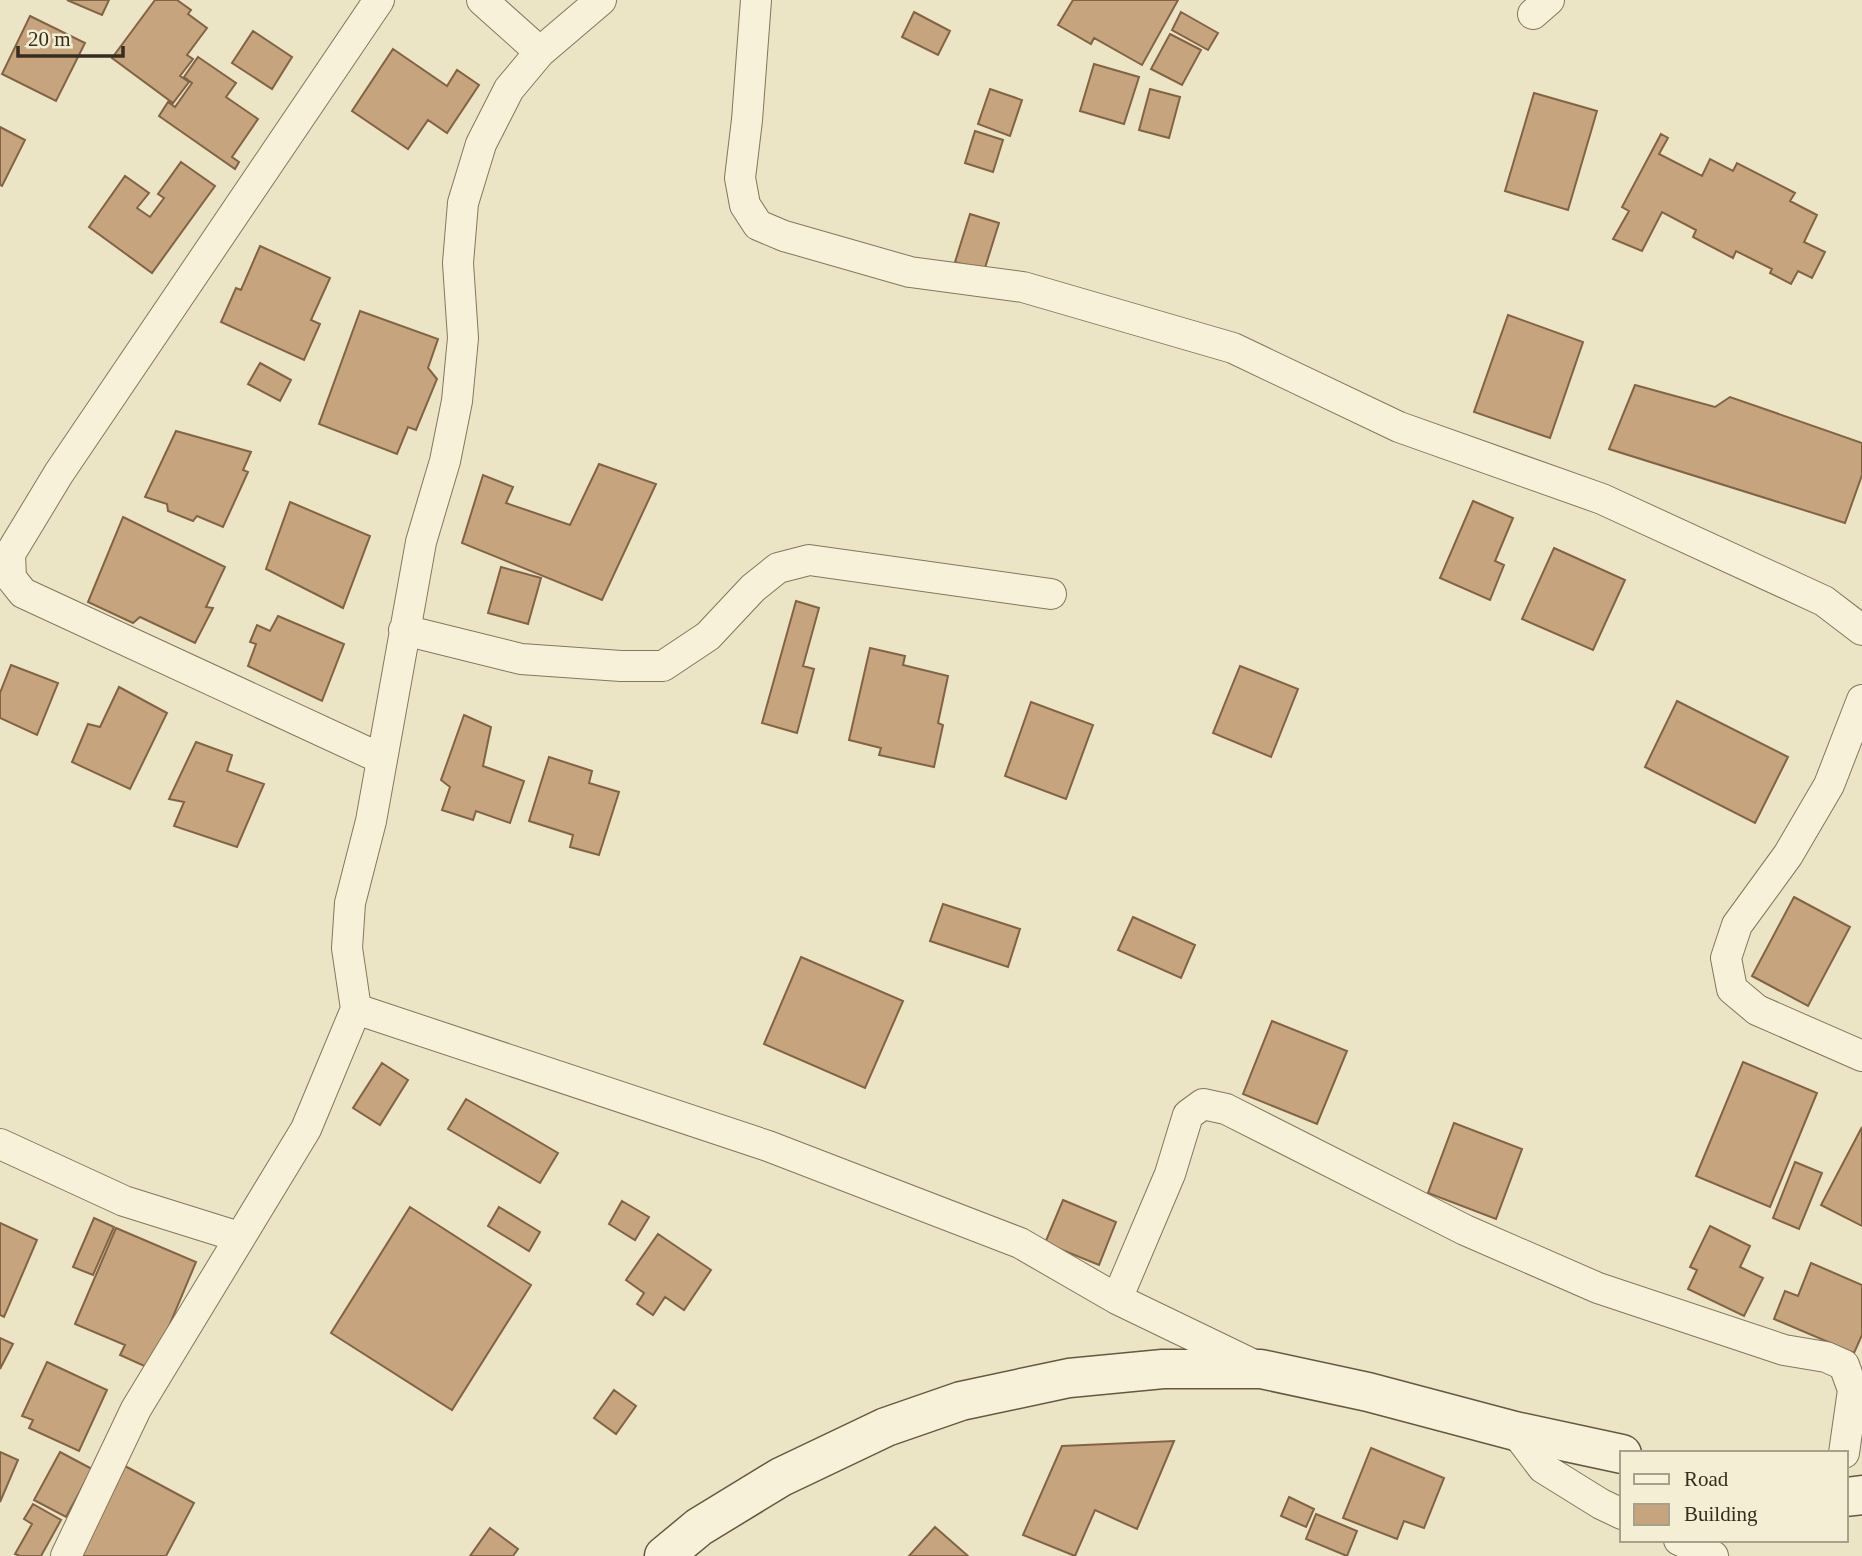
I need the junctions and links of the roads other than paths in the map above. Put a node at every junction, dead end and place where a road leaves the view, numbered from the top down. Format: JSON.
{"nodes":[{"id":1,"x":379,"y":0,"type":"edge"},
{"id":2,"x":482,"y":0,"type":"edge"},
{"id":3,"x":601,"y":0,"type":"edge"},
{"id":4,"x":756,"y":0,"type":"edge"},
{"id":5,"x":540,"y":51,"type":"junction"},
{"id":6,"x":1051,"y":594,"type":"dead end"},
{"id":7,"x":404,"y":630,"type":"junction"},
{"id":8,"x":1862,"y":630,"type":"edge"},
{"id":9,"x":1862,"y":700,"type":"edge"},
{"id":10,"x":382,"y":759,"type":"junction"},
{"id":11,"x":356,"y":1009,"type":"junction"},
{"id":12,"x":1862,"y":1055,"type":"edge"},
{"id":13,"x":0,"y":1144,"type":"edge"},
{"id":14,"x":239,"y":1237,"type":"junction"},
{"id":15,"x":1117,"y":1298,"type":"junction"},
{"id":16,"x":1261,"y":1369,"type":"junction"},
{"id":17,"x":1515,"y":1431,"type":"junction"},
{"id":18,"x":1844,"y":1451,"type":"edge"},
{"id":19,"x":1620,"y":1454,"type":"edge"},
{"id":20,"x":1620,"y":1513,"type":"edge"},
{"id":21,"x":1683,"y":1542,"type":"edge"},
{"id":22,"x":66,"y":1556,"type":"edge"},
{"id":23,"x":664,"y":1556,"type":"edge"},
{"id":24,"x":1713,"y":1556,"type":"edge"}],
"edges":[{"from":1,"to":10,"type":"street"},
{"from":2,"to":5,"type":"street"},
{"from":3,"to":5,"type":"street"},
{"from":4,"to":8,"type":"street"},
{"from":5,"to":7,"type":"street"},
{"from":6,"to":7,"type":"street"},
{"from":7,"to":10,"type":"street"},
{"from":9,"to":12,"type":"street"},
{"from":10,"to":11,"type":"street"},
{"from":11,"to":14,"type":"street"},
{"from":11,"to":15,"type":"street"},
{"from":13,"to":14,"type":"street"},
{"from":14,"to":22,"type":"street"},
{"from":15,"to":16,"type":"street"},
{"from":15,"to":18,"type":"street"},
{"from":16,"to":17,"type":"main road"},
{"from":16,"to":23,"type":"main road"},
{"from":17,"to":19,"type":"main road"},
{"from":17,"to":20,"type":"street"},
{"from":21,"to":24,"type":"street"}]}
